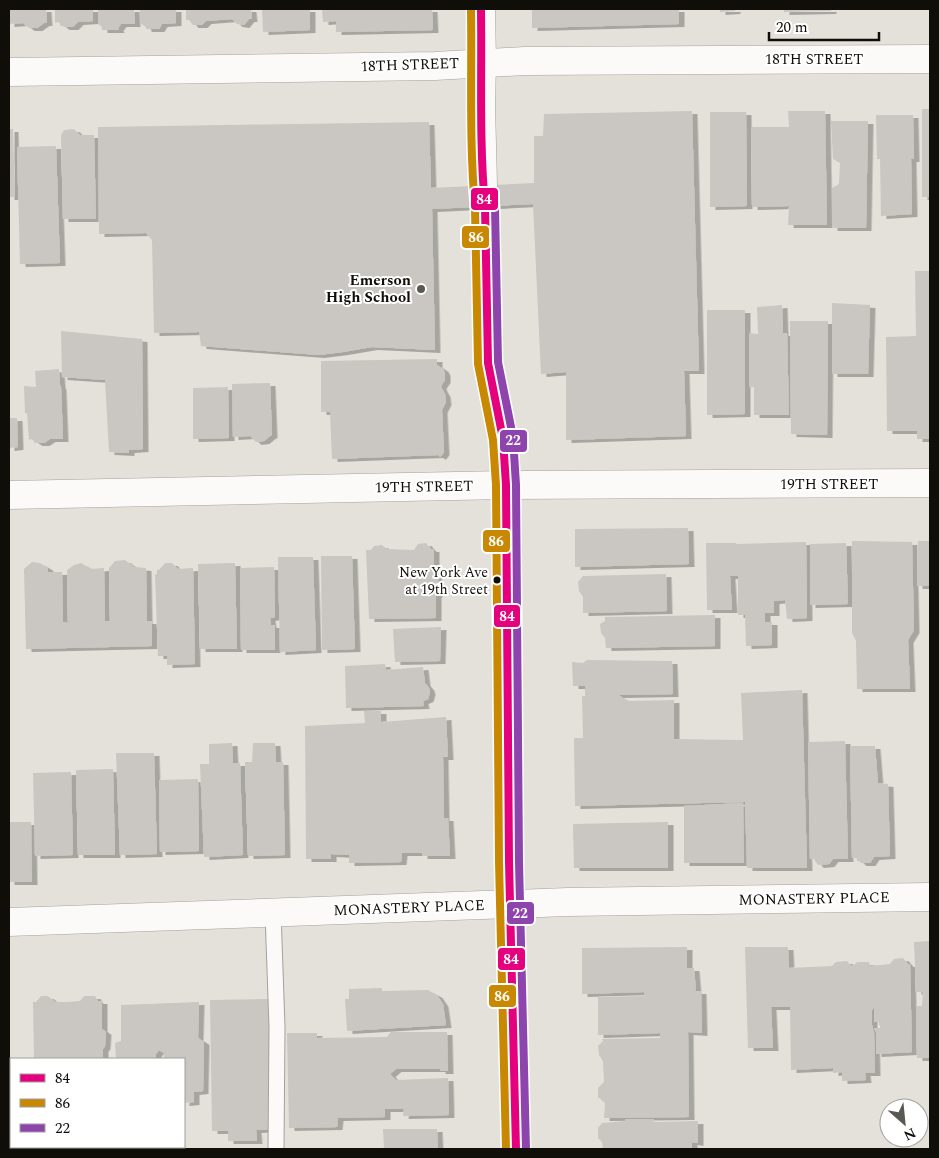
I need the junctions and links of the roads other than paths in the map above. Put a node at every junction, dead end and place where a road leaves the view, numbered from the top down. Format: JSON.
{"nodes":[{"id":1,"x":481,"y":9,"type":"edge"},
{"id":2,"x":930,"y":59,"type":"edge"},
{"id":3,"x":482,"y":63,"type":"junction"},
{"id":4,"x":9,"y":72,"type":"edge"},
{"id":5,"x":930,"y":483,"type":"edge"},
{"id":6,"x":506,"y":485,"type":"junction"},
{"id":7,"x":9,"y":496,"type":"edge"},
{"id":8,"x":930,"y":897,"type":"edge"},
{"id":9,"x":510,"y":904,"type":"junction"},
{"id":10,"x":273,"y":912,"type":"junction"},
{"id":11,"x":9,"y":922,"type":"edge"},
{"id":12,"x":276,"y":1149,"type":"edge"},
{"id":13,"x":516,"y":1149,"type":"edge"}],
"edges":[{"from":1,"to":3,"type":"street"},
{"from":2,"to":3,"type":"street","name":"18TH STREET"},
{"from":3,"to":4,"type":"street","name":"18TH STREET"},
{"from":3,"to":6,"type":"street"},
{"from":5,"to":6,"type":"street","name":"19TH STREET"},
{"from":6,"to":7,"type":"street","name":"19TH STREET"},
{"from":6,"to":9,"type":"street"},
{"from":8,"to":9,"type":"street","name":"MONASTERY PLACE"},
{"from":9,"to":10,"type":"street","name":"MONASTERY PLACE"},
{"from":9,"to":13,"type":"street"},
{"from":10,"to":11,"type":"street","name":"MONASTERY PLACE"},
{"from":10,"to":12,"type":"lane"}]}
